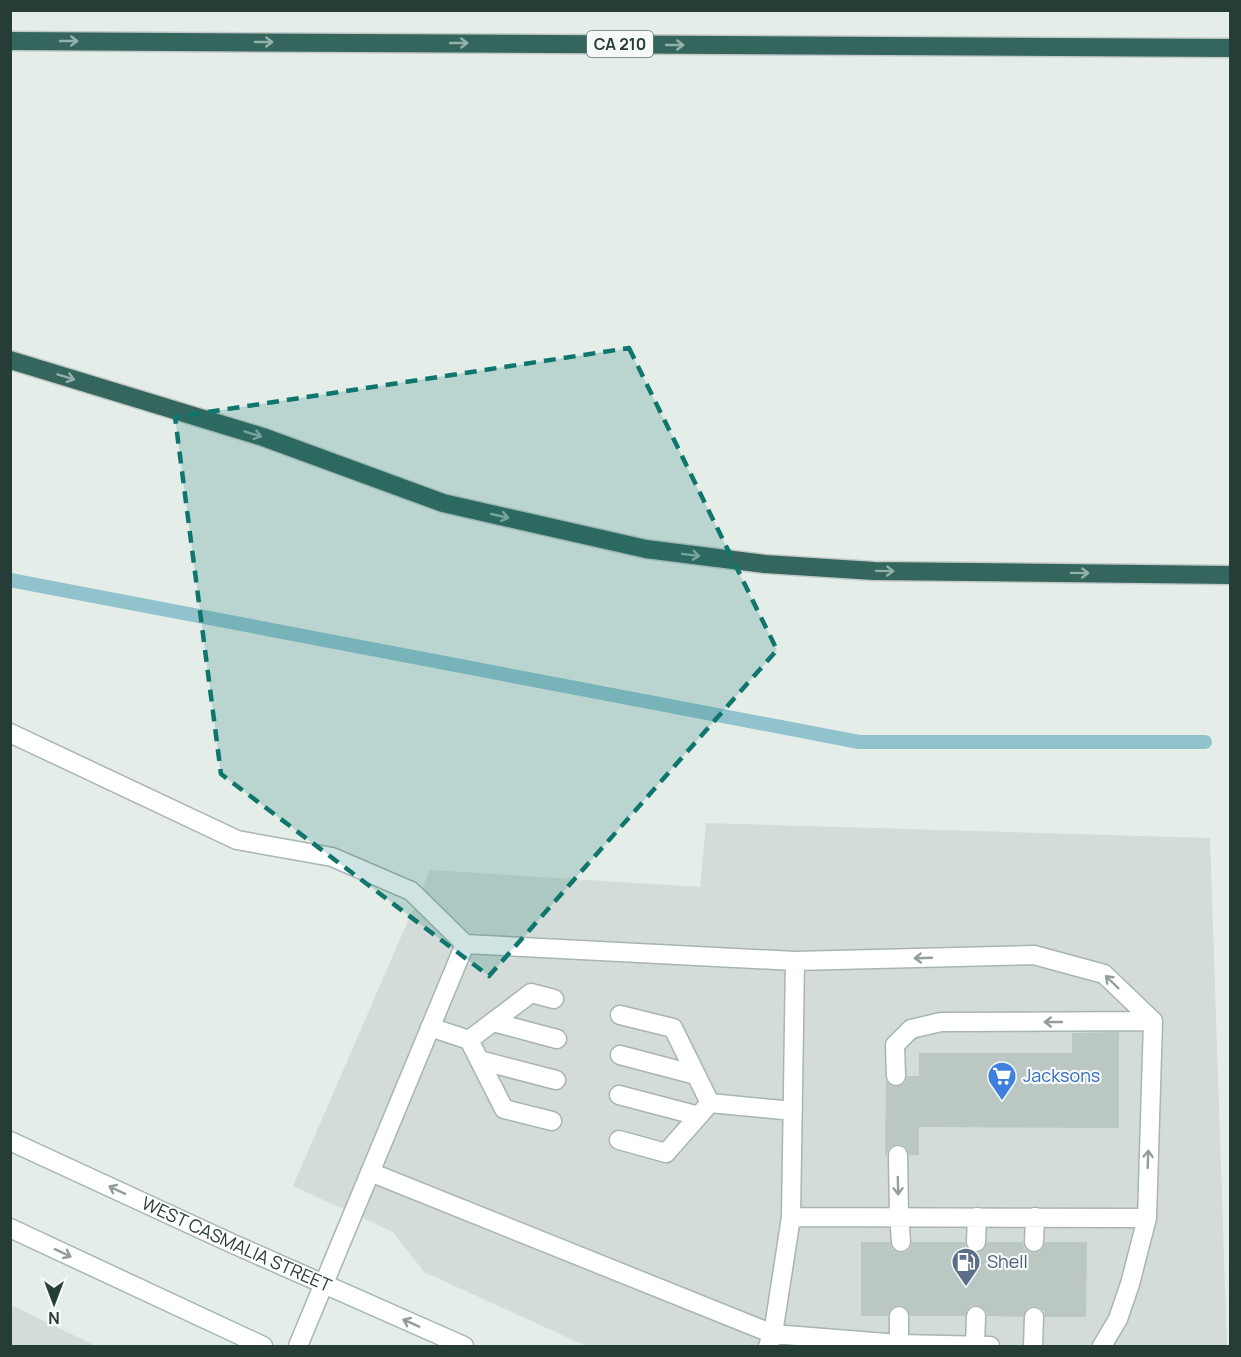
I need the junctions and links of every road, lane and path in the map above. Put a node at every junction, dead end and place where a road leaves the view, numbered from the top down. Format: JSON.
{"nodes":[{"id":1,"x":10,"y":41,"type":"edge"},
{"id":2,"x":1230,"y":48,"type":"edge"},
{"id":3,"x":10,"y":360,"type":"edge"},
{"id":4,"x":1230,"y":575,"type":"edge"},
{"id":5,"x":10,"y":733,"type":"edge"},
{"id":6,"x":465,"y":944,"type":"junction"},
{"id":7,"x":795,"y":962,"type":"junction"},
{"id":8,"x":554,"y":999,"type":"dead end"},
{"id":9,"x":620,"y":1015,"type":"dead end"},
{"id":10,"x":1153,"y":1021,"type":"junction"},
{"id":11,"x":493,"y":1022,"type":"junction"},
{"id":12,"x":430,"y":1027,"type":"junction"},
{"id":13,"x":557,"y":1039,"type":"dead end"},
{"id":14,"x":469,"y":1040,"type":"junction"},
{"id":15,"x":620,"y":1055,"type":"dead end"},
{"id":16,"x":479,"y":1060,"type":"junction"},
{"id":17,"x":696,"y":1075,"type":"junction"},
{"id":18,"x":896,"y":1076,"type":"dead end"},
{"id":19,"x":556,"y":1080,"type":"dead end"},
{"id":20,"x":619,"y":1095,"type":"dead end"},
{"id":21,"x":705,"y":1109,"type":"junction"},
{"id":22,"x":793,"y":1111,"type":"junction"},
{"id":23,"x":552,"y":1121,"type":"dead end"},
{"id":24,"x":619,"y":1140,"type":"dead end"},
{"id":25,"x":10,"y":1141,"type":"edge"},
{"id":26,"x":898,"y":1155,"type":"dead end"},
{"id":27,"x":370,"y":1172,"type":"junction"},
{"id":28,"x":899,"y":1216,"type":"junction"},
{"id":29,"x":791,"y":1217,"type":"junction"},
{"id":30,"x":977,"y":1217,"type":"junction"},
{"id":31,"x":1035,"y":1217,"type":"junction"},
{"id":32,"x":1147,"y":1218,"type":"junction"},
{"id":33,"x":10,"y":1228,"type":"edge"},
{"id":34,"x":901,"y":1242,"type":"dead end"},
{"id":35,"x":976,"y":1242,"type":"dead end"},
{"id":36,"x":1034,"y":1242,"type":"dead end"},
{"id":37,"x":323,"y":1284,"type":"junction"},
{"id":38,"x":899,"y":1316,"type":"dead end"},
{"id":39,"x":976,"y":1316,"type":"dead end"},
{"id":40,"x":1034,"y":1317,"type":"dead end"},
{"id":41,"x":771,"y":1341,"type":"edge"},
{"id":42,"x":899,"y":1344,"type":"junction"},
{"id":43,"x":975,"y":1346,"type":"edge"},
{"id":44,"x":263,"y":1347,"type":"edge"},
{"id":45,"x":298,"y":1347,"type":"edge"},
{"id":46,"x":464,"y":1347,"type":"edge"},
{"id":47,"x":990,"y":1347,"type":"edge"},
{"id":48,"x":1033,"y":1347,"type":"edge"},
{"id":49,"x":1102,"y":1347,"type":"edge"}],
"edges":[{"from":1,"to":2,"type":"highway","number":"CA 210","one_way":true},
{"from":3,"to":4,"type":"highway","one_way":true},
{"from":5,"to":6,"type":"street"},
{"from":6,"to":7,"type":"street"},
{"from":6,"to":12,"type":"street"},
{"from":10,"to":7,"type":"street","one_way":true},
{"from":7,"to":22,"type":"street"},
{"from":8,"to":11,"type":"street"},
{"from":9,"to":17,"type":"street"},
{"from":10,"to":18,"type":"street","one_way":true},
{"from":32,"to":10,"type":"street","one_way":true},
{"from":11,"to":13,"type":"street"},
{"from":11,"to":14,"type":"street"},
{"from":12,"to":14,"type":"street"},
{"from":12,"to":27,"type":"street"},
{"from":14,"to":16,"type":"street"},
{"from":15,"to":17,"type":"street"},
{"from":16,"to":19,"type":"street"},
{"from":16,"to":23,"type":"street"},
{"from":17,"to":21,"type":"street"},
{"from":20,"to":21,"type":"street"},
{"from":21,"to":22,"type":"street"},
{"from":21,"to":24,"type":"street"},
{"from":22,"to":29,"type":"street"},
{"from":37,"to":25,"type":"street","name":"WEST CASMALIA STREET","one_way":true},
{"from":26,"to":28,"type":"street","one_way":true},
{"from":27,"to":37,"type":"street"},
{"from":27,"to":41,"type":"street"},
{"from":28,"to":29,"type":"street"},
{"from":28,"to":30,"type":"street"},
{"from":28,"to":34,"type":"street"},
{"from":29,"to":41,"type":"street"},
{"from":30,"to":31,"type":"street"},
{"from":30,"to":35,"type":"street"},
{"from":31,"to":32,"type":"street"},
{"from":31,"to":36,"type":"street"},
{"from":32,"to":49,"type":"street"},
{"from":33,"to":44,"type":"street","one_way":true},
{"from":37,"to":45,"type":"street"},
{"from":46,"to":37,"type":"street","name":"WEST CASMALIA STREET","one_way":true},
{"from":38,"to":42,"type":"street"},
{"from":39,"to":43,"type":"street"},
{"from":40,"to":48,"type":"street"},
{"from":41,"to":42,"type":"street"},
{"from":42,"to":43,"type":"street"},
{"from":43,"to":47,"type":"street"}]}
